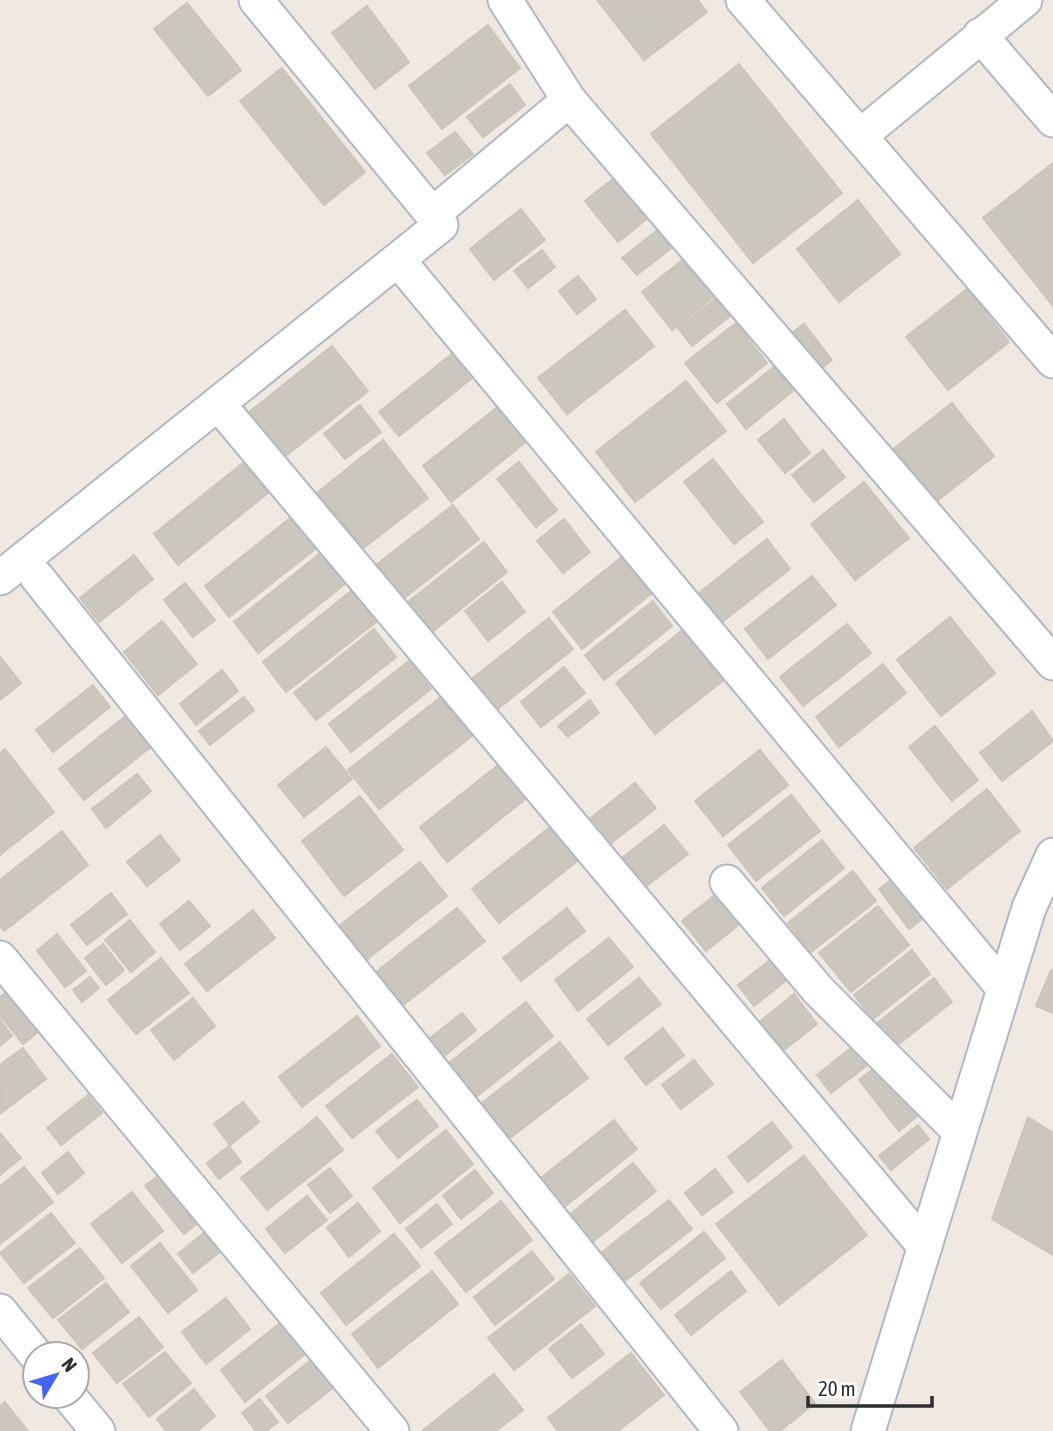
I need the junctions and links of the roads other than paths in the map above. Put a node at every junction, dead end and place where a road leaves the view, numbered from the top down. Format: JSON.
{"nodes":[{"id":1,"x":256,"y":0,"type":"edge"},
{"id":2,"x":505,"y":0,"type":"edge"},
{"id":3,"x":743,"y":0,"type":"edge"},
{"id":4,"x":1025,"y":0,"type":"edge"},
{"id":5,"x":980,"y":35,"type":"junction"},
{"id":6,"x":569,"y":100,"type":"junction"},
{"id":7,"x":1053,"y":120,"type":"edge"},
{"id":8,"x":860,"y":136,"type":"junction"},
{"id":9,"x":433,"y":214,"type":"junction"},
{"id":10,"x":398,"y":260,"type":"junction"},
{"id":11,"x":1053,"y":361,"type":"edge"},
{"id":12,"x":230,"y":418,"type":"dead end"},
{"id":13,"x":37,"y":577,"type":"dead end"},
{"id":14,"x":0,"y":578,"type":"edge"},
{"id":15,"x":1053,"y":663,"type":"edge"},
{"id":16,"x":1053,"y":855,"type":"edge"},
{"id":17,"x":727,"y":882,"type":"dead end"},
{"id":18,"x":0,"y":958,"type":"edge"},
{"id":19,"x":1004,"y":989,"type":"junction"},
{"id":20,"x":960,"y":1132,"type":"junction"},
{"id":21,"x":925,"y":1247,"type":"junction"},
{"id":22,"x":0,"y":1311,"type":"edge"},
{"id":23,"x":24,"y":1340,"type":"edge"},
{"id":24,"x":81,"y":1410,"type":"edge"},
{"id":25,"x":98,"y":1431,"type":"edge"},
{"id":26,"x":392,"y":1431,"type":"edge"},
{"id":27,"x":721,"y":1431,"type":"edge"},
{"id":28,"x":868,"y":1431,"type":"edge"}],
"edges":[{"from":1,"to":9,"type":"street"},
{"from":2,"to":6,"type":"street"},
{"from":3,"to":8,"type":"street"},
{"from":4,"to":5,"type":"street"},
{"from":5,"to":7,"type":"street"},
{"from":5,"to":8,"type":"street"},
{"from":6,"to":9,"type":"street"},
{"from":6,"to":15,"type":"street"},
{"from":8,"to":11,"type":"street"},
{"from":9,"to":10,"type":"street"},
{"from":10,"to":14,"type":"street"},
{"from":10,"to":19,"type":"street"},
{"from":12,"to":21,"type":"street"},
{"from":13,"to":27,"type":"street"},
{"from":16,"to":19,"type":"street"},
{"from":17,"to":20,"type":"street"},
{"from":18,"to":26,"type":"street"},
{"from":19,"to":20,"type":"street"},
{"from":20,"to":21,"type":"street"},
{"from":21,"to":28,"type":"street"},
{"from":22,"to":23,"type":"street"},
{"from":24,"to":25,"type":"street"}]}
